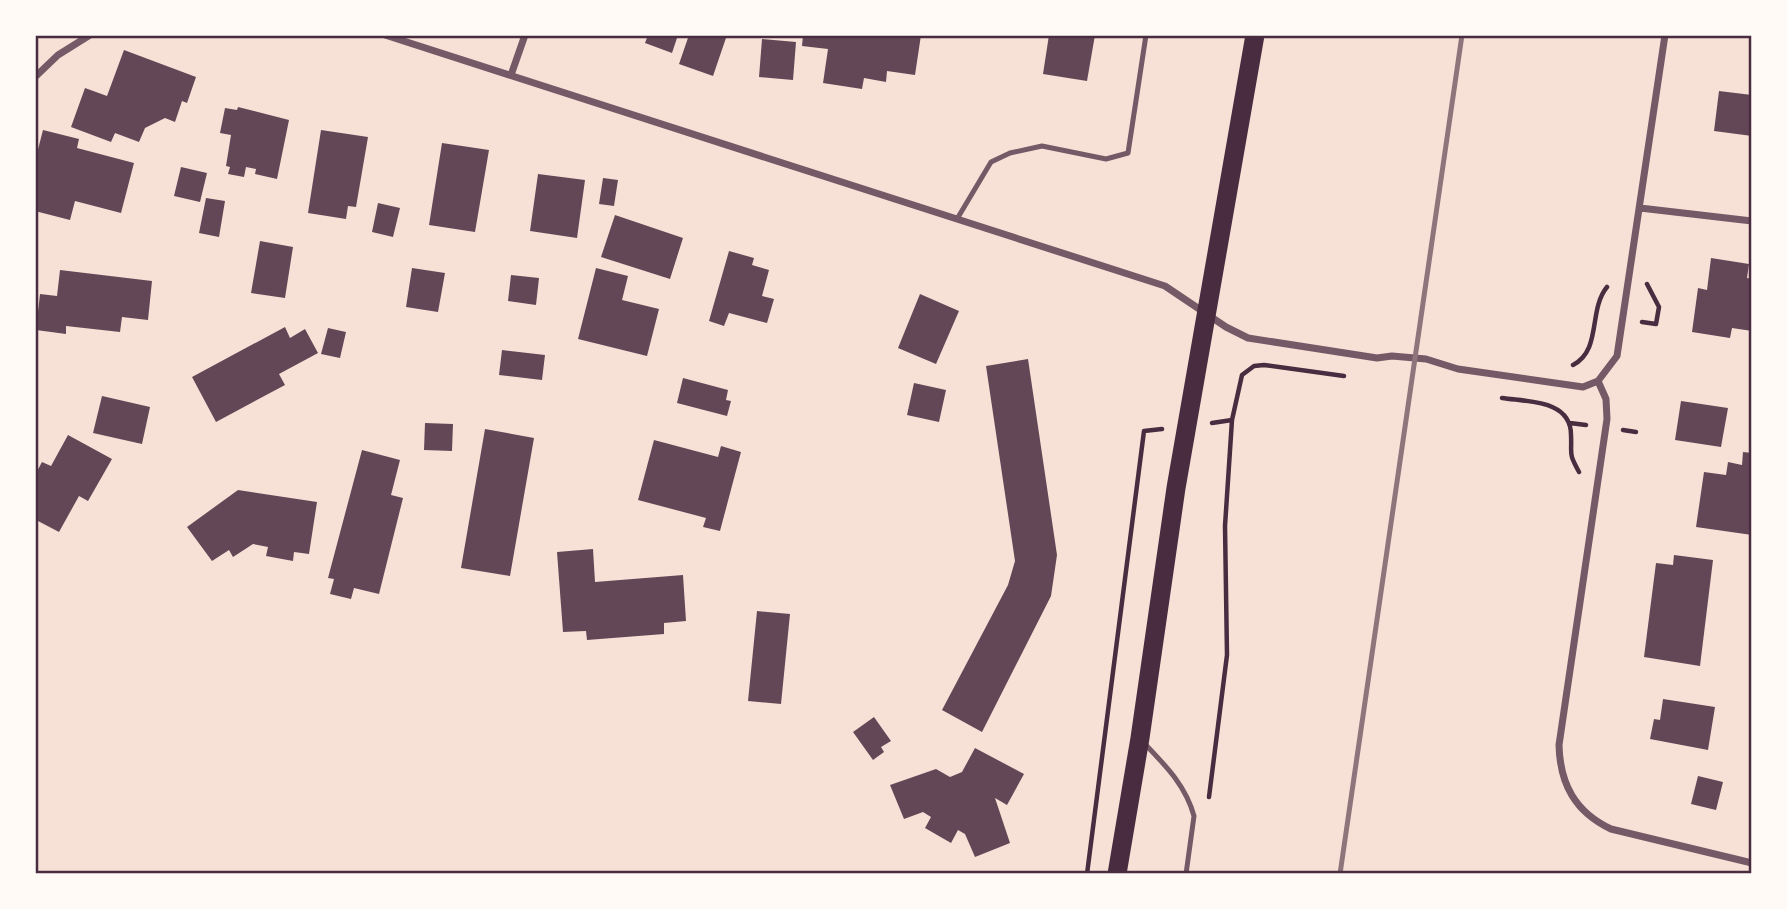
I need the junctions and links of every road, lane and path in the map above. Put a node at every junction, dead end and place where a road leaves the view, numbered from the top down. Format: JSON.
{"nodes":[{"id":1,"x":90,"y":35,"type":"edge"},
{"id":2,"x":385,"y":35,"type":"edge"},
{"id":3,"x":525,"y":35,"type":"edge"},
{"id":4,"x":1146,"y":35,"type":"edge"},
{"id":5,"x":1255,"y":35,"type":"edge"},
{"id":6,"x":1665,"y":35,"type":"edge"},
{"id":7,"x":512,"y":75,"type":"junction"},
{"id":8,"x":35,"y":77,"type":"edge"},
{"id":9,"x":1640,"y":208,"type":"junction"},
{"id":10,"x":957,"y":219,"type":"junction"},
{"id":11,"x":1752,"y":221,"type":"edge"},
{"id":12,"x":1607,"y":287,"type":"dead end"},
{"id":13,"x":1654,"y":298,"type":"dead end"},
{"id":14,"x":1207,"y":313,"type":"junction"},
{"id":15,"x":1641,"y":322,"type":"dead end"},
{"id":16,"x":1564,"y":367,"type":"dead end"},
{"id":17,"x":1352,"y":377,"type":"dead end"},
{"id":18,"x":1598,"y":381,"type":"junction"},
{"id":19,"x":1489,"y":396,"type":"dead end"},
{"id":20,"x":1570,"y":423,"type":"junction"},
{"id":21,"x":1580,"y":424,"type":"dead end"},
{"id":22,"x":1144,"y":431,"type":"dead end"},
{"id":23,"x":1573,"y":461,"type":"dead end"},
{"id":24,"x":1140,"y":738,"type":"junction"},
{"id":25,"x":1208,"y":801,"type":"dead end"},
{"id":26,"x":1752,"y":863,"type":"edge"},
{"id":27,"x":1087,"y":874,"type":"edge"},
{"id":28,"x":1117,"y":874,"type":"edge"},
{"id":29,"x":1186,"y":874,"type":"edge"}],
"edges":[{"from":1,"to":8,"type":"street"},
{"from":2,"to":7,"type":"street"},
{"from":3,"to":7,"type":"street"},
{"from":4,"to":10,"type":"lane"},
{"from":5,"to":14,"type":"highway"},
{"from":6,"to":9,"type":"street"},
{"from":7,"to":10,"type":"street"},
{"from":9,"to":11,"type":"street"},
{"from":9,"to":18,"type":"street"},
{"from":10,"to":14,"type":"street"},
{"from":12,"to":16,"type":"path"},
{"from":13,"to":15,"type":"path"},
{"from":14,"to":18,"type":"street"},
{"from":14,"to":24,"type":"highway"},
{"from":17,"to":25,"type":"path"},
{"from":18,"to":26,"type":"street"},
{"from":19,"to":20,"type":"path"},
{"from":20,"to":21,"type":"path"},
{"from":20,"to":23,"type":"path"},
{"from":22,"to":27,"type":"path"},
{"from":24,"to":28,"type":"highway"},
{"from":24,"to":29,"type":"lane"}]}
